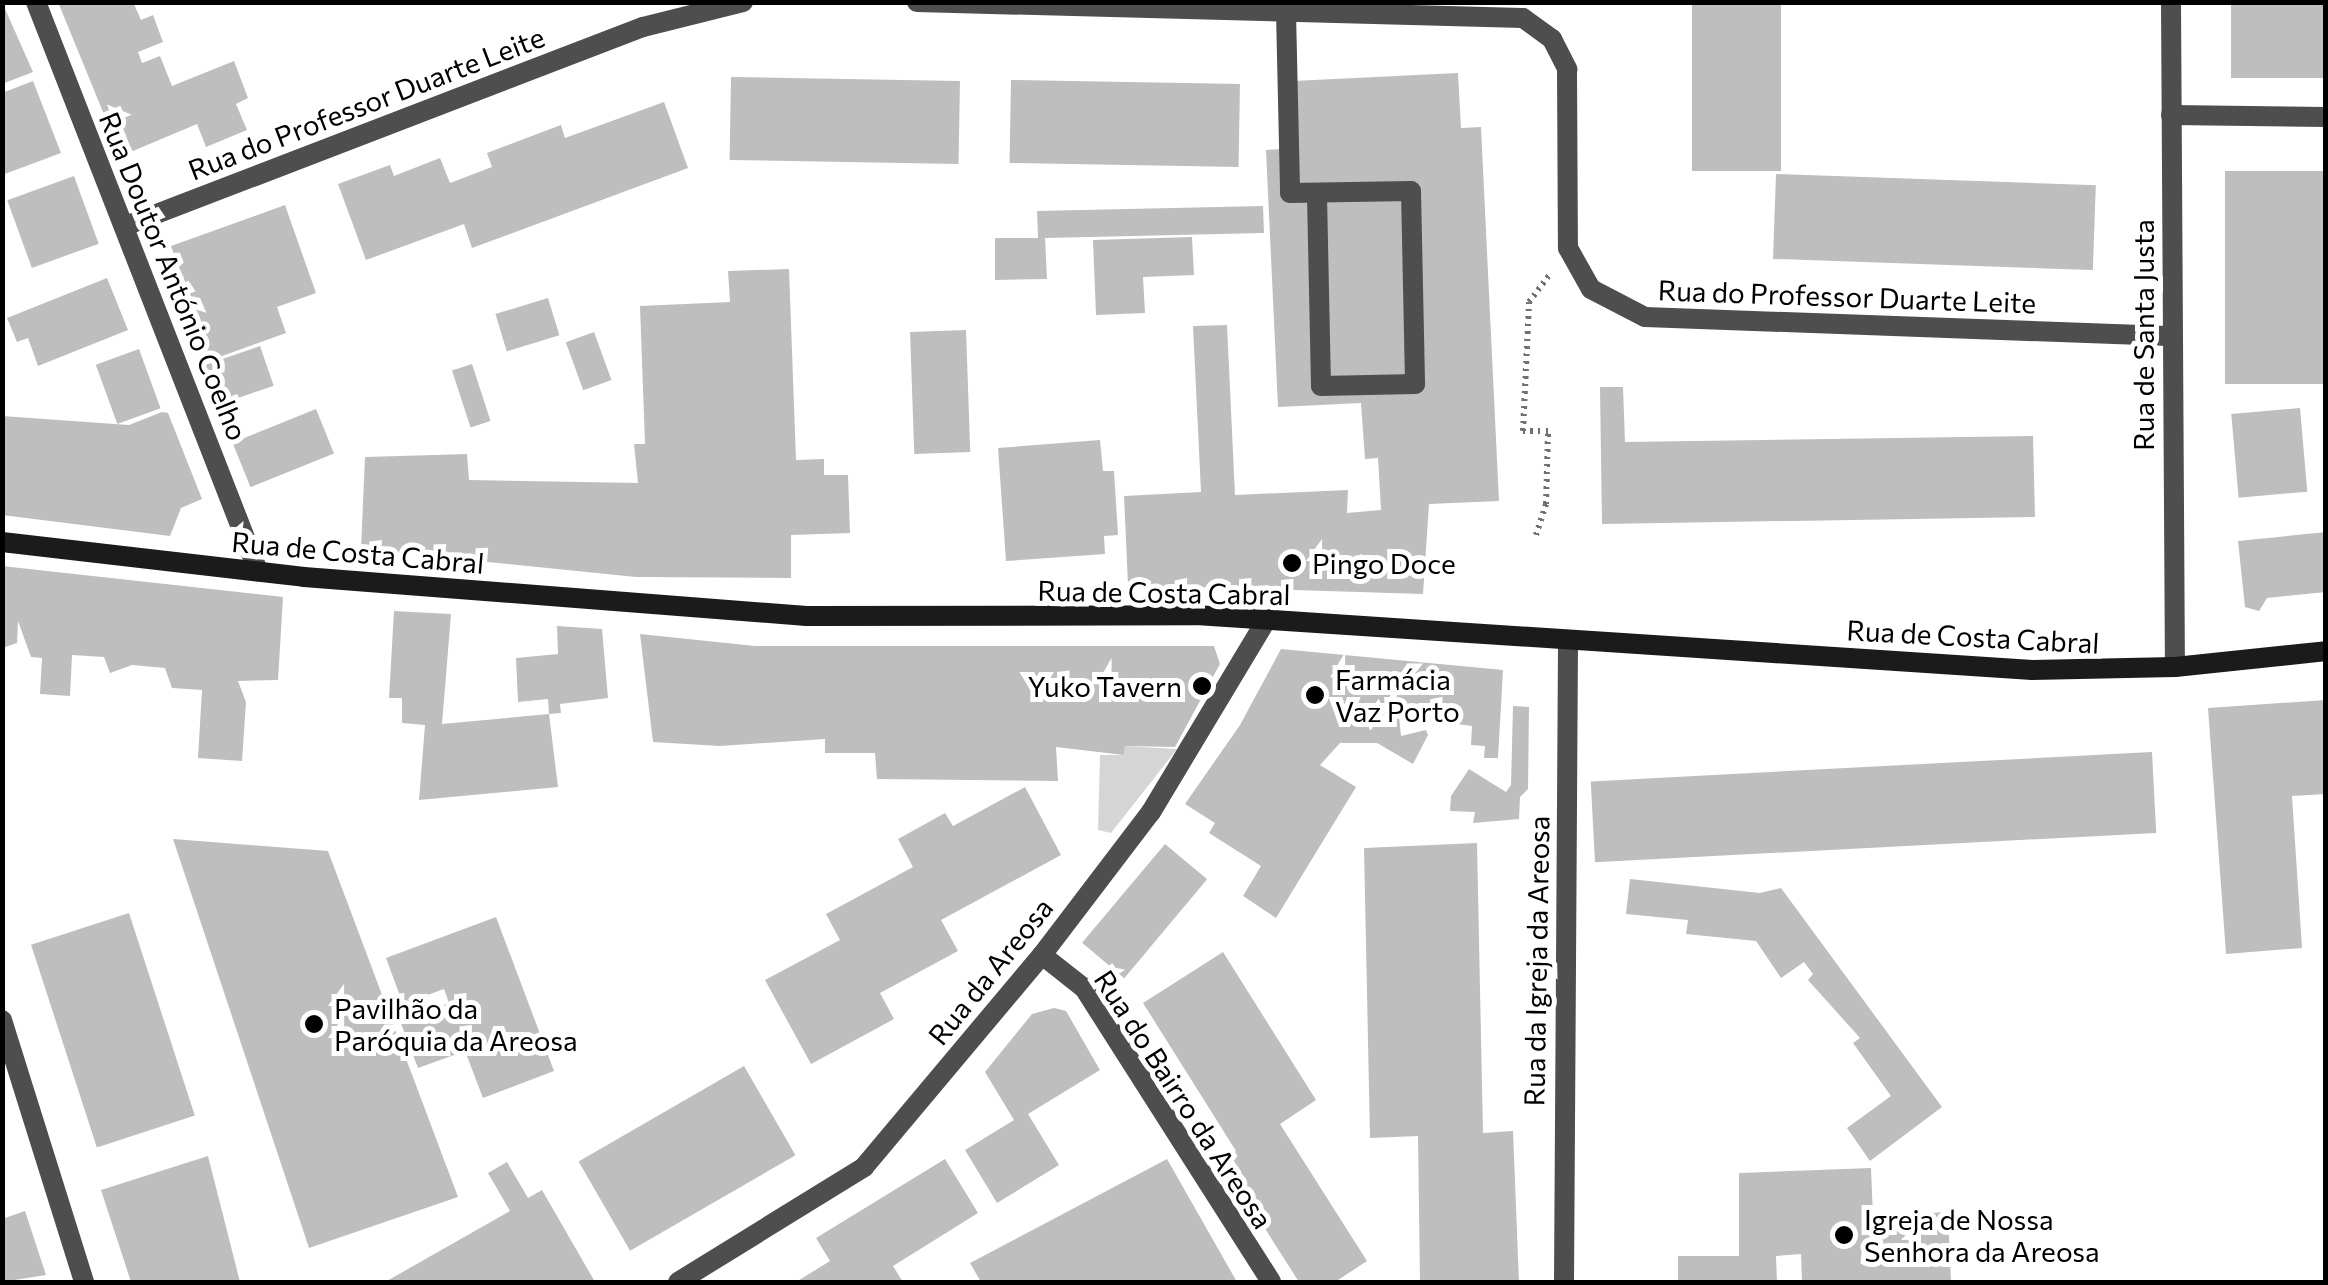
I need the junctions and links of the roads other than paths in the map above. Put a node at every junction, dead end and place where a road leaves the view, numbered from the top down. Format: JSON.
{"nodes":[{"id":1,"x":36,"y":2,"type":"edge"},
{"id":2,"x":743,"y":2,"type":"edge"},
{"id":3,"x":917,"y":2,"type":"edge"},
{"id":4,"x":2171,"y":2,"type":"edge"},
{"id":5,"x":1286,"y":12,"type":"junction"},
{"id":6,"x":2170,"y":115,"type":"junction"},
{"id":7,"x":2326,"y":117,"type":"edge"},
{"id":8,"x":1317,"y":193,"type":"junction"},
{"id":9,"x":125,"y":226,"type":"junction"},
{"id":10,"x":2169,"y":336,"type":"junction"},
{"id":11,"x":2,"y":542,"type":"edge"},
{"id":12,"x":258,"y":572,"type":"junction"},
{"id":13,"x":1266,"y":618,"type":"junction"},
{"id":14,"x":1568,"y":641,"type":"junction"},
{"id":15,"x":2326,"y":651,"type":"edge"},
{"id":16,"x":2174,"y":668,"type":"junction"},
{"id":17,"x":1042,"y":954,"type":"junction"},
{"id":18,"x":2,"y":1020,"type":"edge"},
{"id":19,"x":84,"y":1282,"type":"edge"},
{"id":20,"x":678,"y":1282,"type":"edge"},
{"id":21,"x":1271,"y":1282,"type":"edge"},
{"id":22,"x":1564,"y":1282,"type":"edge"}],
"edges":[{"from":1,"to":9,"type":"street","name":"Rua Doutor António Coelho"},
{"from":2,"to":9,"type":"street","name":"Rua do Professor Duarte Leite"},
{"from":3,"to":5,"type":"street"},
{"from":4,"to":6,"type":"street","name":"Rua de Santa Justa"},
{"from":5,"to":8,"type":"street"},
{"from":5,"to":10,"type":"street","name":"Rua do Professor Duarte Leite"},
{"from":6,"to":7,"type":"street"},
{"from":6,"to":10,"type":"street","name":"Rua de Santa Justa"},
{"from":8,"to":8,"type":"street"},
{"from":9,"to":12,"type":"street","name":"Rua Doutor António Coelho"},
{"from":10,"to":16,"type":"street","name":"Rua de Santa Justa"},
{"from":11,"to":12,"type":"main road","name":"Rua de Costa Cabral"},
{"from":12,"to":13,"type":"main road","name":"Rua de Costa Cabral"},
{"from":13,"to":14,"type":"main road","name":"Rua de Costa Cabral"},
{"from":13,"to":17,"type":"street","name":"Rua da Areosa"},
{"from":14,"to":16,"type":"main road","name":"Rua de Costa Cabral"},
{"from":14,"to":22,"type":"street","name":"Rua da Igreja da Areosa"},
{"from":15,"to":16,"type":"main road","name":"Rua de Costa Cabral"},
{"from":17,"to":20,"type":"street","name":"Rua da Areosa"},
{"from":17,"to":21,"type":"street","name":"Rua do Bairro da Areosa"},
{"from":18,"to":19,"type":"street"}]}
